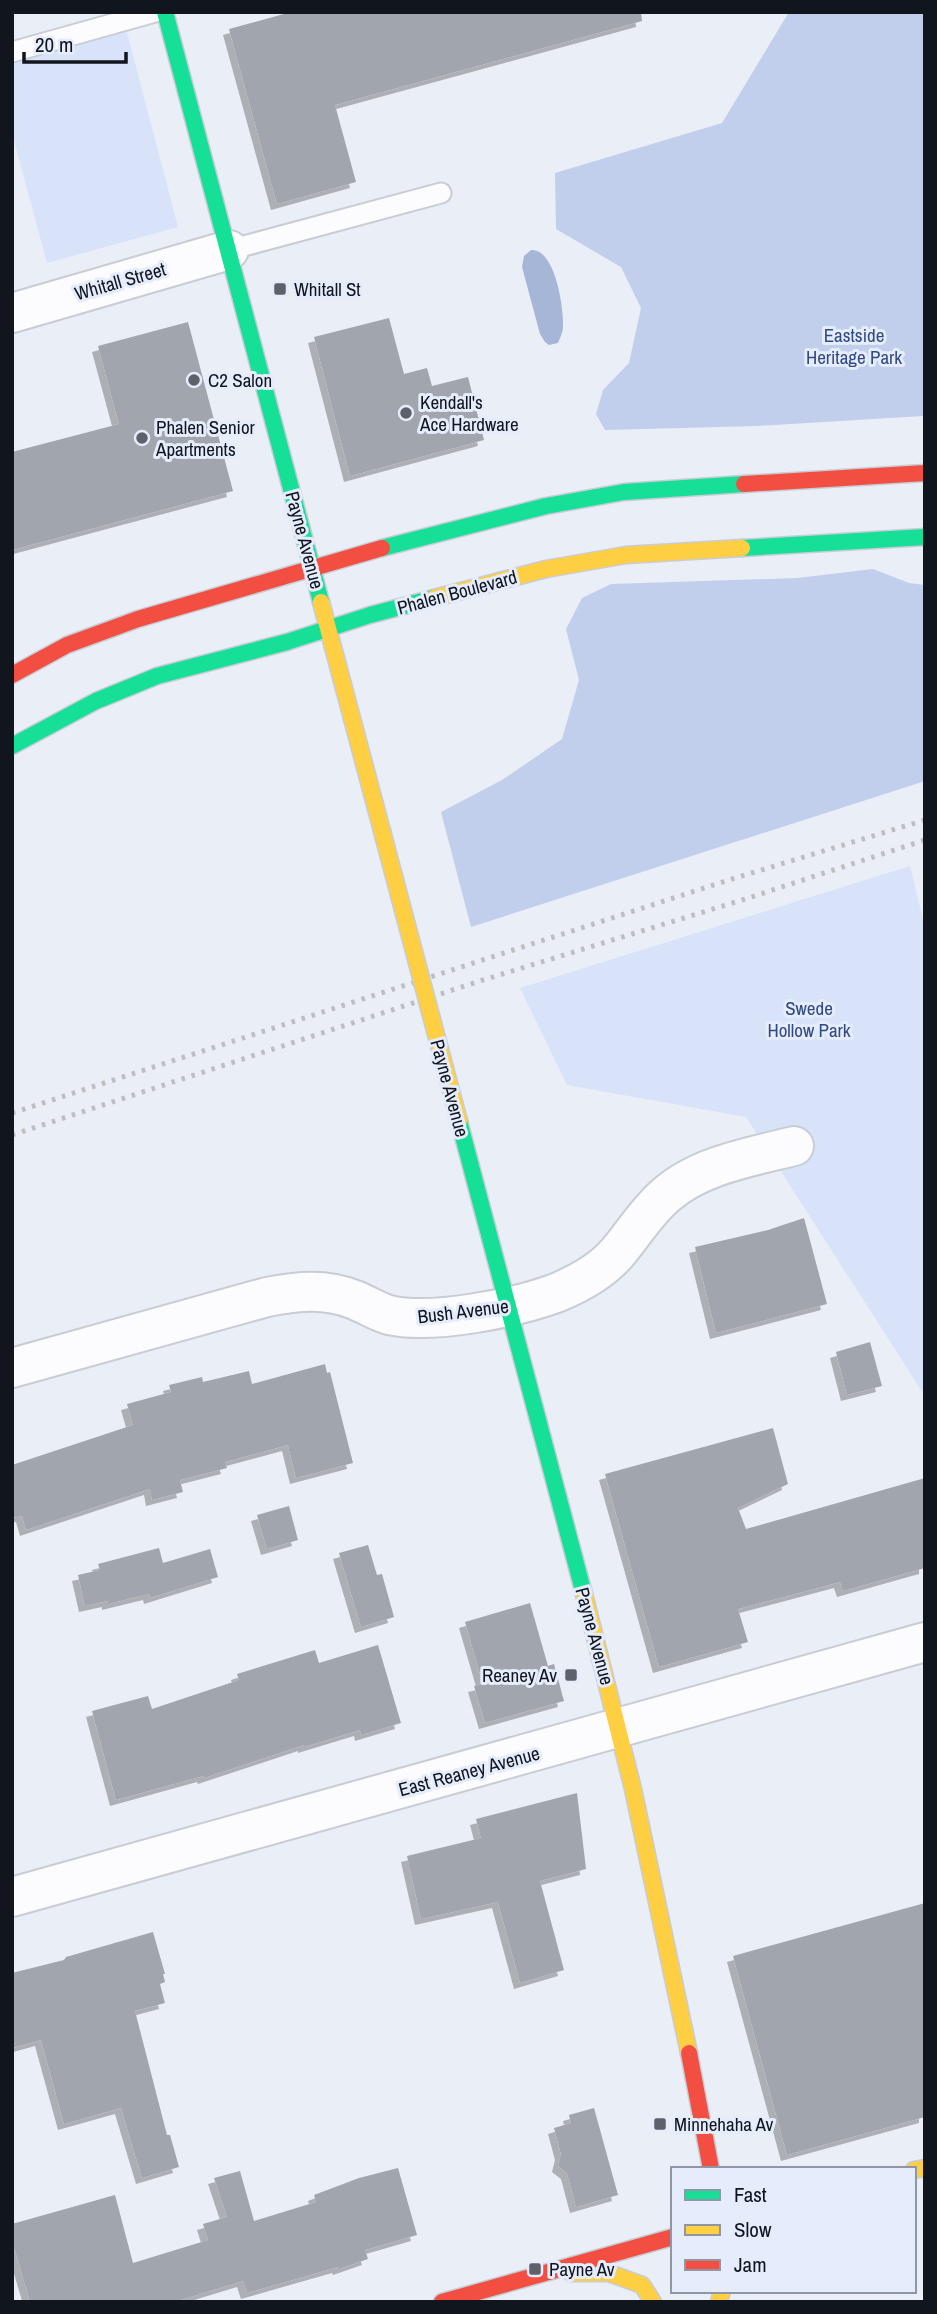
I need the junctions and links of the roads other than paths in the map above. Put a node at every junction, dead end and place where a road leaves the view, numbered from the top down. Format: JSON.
{"nodes":[{"id":1,"x":155,"y":12,"type":"edge"},
{"id":2,"x":165,"y":12,"type":"edge"},
{"id":3,"x":12,"y":52,"type":"edge"},
{"id":4,"x":441,"y":193,"type":"dead end"},
{"id":5,"x":229,"y":250,"type":"junction"},
{"id":6,"x":12,"y":313,"type":"edge"},
{"id":7,"x":925,"y":473,"type":"edge"},
{"id":8,"x":925,"y":537,"type":"edge"},
{"id":9,"x":312,"y":567,"type":"junction"},
{"id":10,"x":329,"y":627,"type":"junction"},
{"id":11,"x":12,"y":675,"type":"edge"},
{"id":12,"x":12,"y":746,"type":"edge"},
{"id":13,"x":794,"y":1146,"type":"dead end"},
{"id":14,"x":508,"y":1307,"type":"junction"},
{"id":15,"x":12,"y":1368,"type":"edge"},
{"id":16,"x":925,"y":1642,"type":"edge"},
{"id":17,"x":618,"y":1729,"type":"junction"},
{"id":18,"x":12,"y":1897,"type":"edge"},
{"id":19,"x":711,"y":2167,"type":"edge"},
{"id":20,"x":671,"y":2238,"type":"edge"},
{"id":21,"x":541,"y":2273,"type":"junction"},
{"id":22,"x":442,"y":2302,"type":"edge"},
{"id":23,"x":653,"y":2302,"type":"edge"}],
"edges":[{"from":1,"to":3,"type":"lane"},
{"from":2,"to":5,"type":"street","name":"Payne Avenue"},
{"from":4,"to":5,"type":"lane"},
{"from":5,"to":6,"type":"street","name":"Whitall Street"},
{"from":5,"to":9,"type":"street","name":"Payne Avenue"},
{"from":7,"to":9,"type":"street"},
{"from":8,"to":10,"type":"street","name":"Phalen Boulevard"},
{"from":9,"to":10,"type":"street","name":"Payne Avenue"},
{"from":9,"to":11,"type":"street"},
{"from":10,"to":12,"type":"street","name":"Phalen Boulevard"},
{"from":10,"to":14,"type":"street","name":"Payne Avenue","bridge":true},
{"from":13,"to":14,"type":"street","name":"Bush Avenue"},
{"from":14,"to":15,"type":"street","name":"Bush Avenue"},
{"from":14,"to":17,"type":"street","name":"Payne Avenue"},
{"from":16,"to":17,"type":"street","name":"East Reaney Avenue"},
{"from":17,"to":18,"type":"street","name":"East Reaney Avenue"},
{"from":17,"to":19,"type":"street","name":"Payne Avenue"},
{"from":20,"to":21,"type":"street"},
{"from":21,"to":22,"type":"street"},
{"from":21,"to":23,"type":"street"}]}
